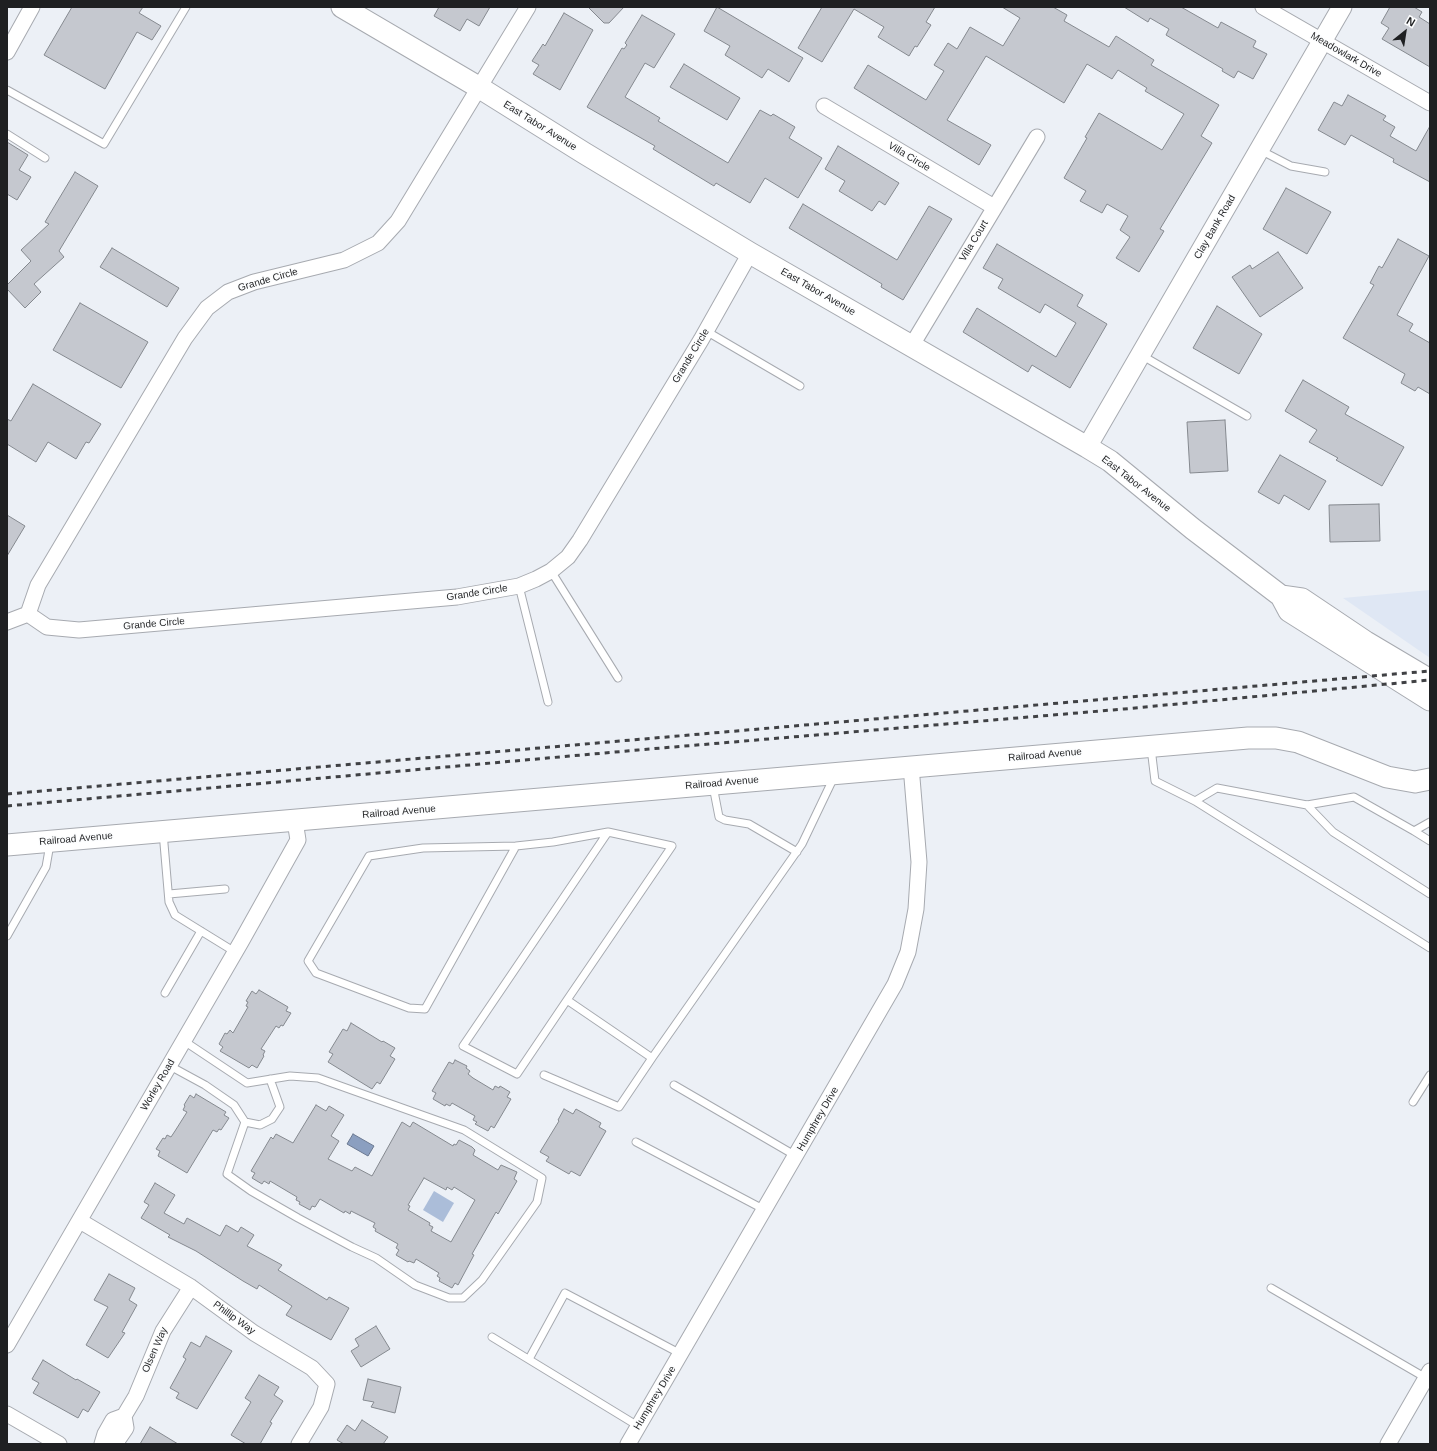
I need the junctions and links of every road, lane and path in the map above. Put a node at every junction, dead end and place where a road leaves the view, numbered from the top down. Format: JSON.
{"nodes":[{"id":1,"x":32,"y":7,"type":"edge"},
{"id":2,"x":186,"y":7,"type":"edge"},
{"id":3,"x":342,"y":7,"type":"edge"},
{"id":4,"x":528,"y":7,"type":"edge"},
{"id":5,"x":1263,"y":7,"type":"edge"},
{"id":6,"x":1342,"y":7,"type":"edge"},
{"id":7,"x":1322,"y":41,"type":"junction"},
{"id":8,"x":7,"y":52,"type":"edge"},
{"id":9,"x":480,"y":88,"type":"junction"},
{"id":10,"x":7,"y":90,"type":"edge"},
{"id":11,"x":1430,"y":103,"type":"edge"},
{"id":12,"x":824,"y":106,"type":"dead end"},
{"id":13,"x":7,"y":134,"type":"edge"},
{"id":14,"x":1037,"y":137,"type":"dead end"},
{"id":15,"x":1260,"y":150,"type":"junction"},
{"id":16,"x":45,"y":158,"type":"dead end"},
{"id":17,"x":1325,"y":172,"type":"dead end"},
{"id":18,"x":994,"y":207,"type":"junction"},
{"id":19,"x":750,"y":253,"type":"junction"},
{"id":20,"x":706,"y":331,"type":"junction"},
{"id":21,"x":912,"y":345,"type":"junction"},
{"id":22,"x":1141,"y":355,"type":"junction"},
{"id":23,"x":800,"y":386,"type":"dead end"},
{"id":24,"x":1247,"y":416,"type":"dead end"},
{"id":25,"x":1087,"y":447,"type":"junction"},
{"id":26,"x":551,"y":571,"type":"junction"},
{"id":27,"x":519,"y":586,"type":"junction"},
{"id":28,"x":1281,"y":596,"type":"junction"},
{"id":29,"x":28,"y":614,"type":"junction"},
{"id":30,"x":7,"y":622,"type":"edge"},
{"id":31,"x":618,"y":678,"type":"dead end"},
{"id":32,"x":1430,"y":680,"type":"edge"},
{"id":33,"x":1430,"y":700,"type":"edge"},
{"id":34,"x":548,"y":702,"type":"dead end"},
{"id":35,"x":1151,"y":746,"type":"junction"},
{"id":36,"x":911,"y":766,"type":"junction"},
{"id":37,"x":835,"y":773,"type":"junction"},
{"id":38,"x":1430,"y":779,"type":"edge"},
{"id":39,"x":713,"y":784,"type":"junction"},
{"id":40,"x":1195,"y":801,"type":"junction"},
{"id":41,"x":1307,"y":805,"type":"junction"},
{"id":42,"x":295,"y":821,"type":"junction"},
{"id":43,"x":1430,"y":822,"type":"edge"},
{"id":44,"x":1414,"y":831,"type":"junction"},
{"id":45,"x":163,"y":832,"type":"junction"},
{"id":46,"x":608,"y":832,"type":"junction"},
{"id":47,"x":51,"y":841,"type":"junction"},
{"id":48,"x":1430,"y":841,"type":"edge"},
{"id":49,"x":7,"y":845,"type":"edge"},
{"id":50,"x":516,"y":846,"type":"junction"},
{"id":51,"x":797,"y":852,"type":"junction"},
{"id":52,"x":225,"y":889,"type":"dead end"},
{"id":53,"x":169,"y":894,"type":"junction"},
{"id":54,"x":1430,"y":894,"type":"edge"},
{"id":55,"x":201,"y":931,"type":"junction"},
{"id":56,"x":7,"y":936,"type":"edge"},
{"id":57,"x":1430,"y":948,"type":"edge"},
{"id":58,"x":235,"y":952,"type":"junction"},
{"id":59,"x":165,"y":993,"type":"dead end"},
{"id":60,"x":567,"y":1000,"type":"junction"},
{"id":61,"x":184,"y":1041,"type":"junction"},
{"id":62,"x":652,"y":1058,"type":"junction"},
{"id":63,"x":170,"y":1066,"type":"junction"},
{"id":64,"x":544,"y":1075,"type":"dead end"},
{"id":65,"x":1430,"y":1075,"type":"edge"},
{"id":66,"x":270,"y":1079,"type":"junction"},
{"id":67,"x":674,"y":1085,"type":"dead end"},
{"id":68,"x":1413,"y":1102,"type":"dead end"},
{"id":69,"x":245,"y":1122,"type":"junction"},
{"id":70,"x":636,"y":1142,"type":"dead end"},
{"id":71,"x":796,"y":1156,"type":"junction"},
{"id":72,"x":765,"y":1210,"type":"junction"},
{"id":73,"x":80,"y":1221,"type":"junction"},
{"id":74,"x":191,"y":1287,"type":"junction"},
{"id":75,"x":1271,"y":1288,"type":"dead end"},
{"id":76,"x":492,"y":1337,"type":"dead end"},
{"id":77,"x":7,"y":1345,"type":"edge"},
{"id":78,"x":681,"y":1354,"type":"junction"},
{"id":79,"x":529,"y":1359,"type":"junction"},
{"id":80,"x":1428,"y":1374,"type":"edge"},
{"id":81,"x":7,"y":1414,"type":"edge"},
{"id":82,"x":124,"y":1416,"type":"junction"},
{"id":83,"x":638,"y":1426,"type":"junction"},
{"id":84,"x":59,"y":1444,"type":"edge"},
{"id":85,"x":102,"y":1444,"type":"edge"},
{"id":86,"x":115,"y":1444,"type":"edge"},
{"id":87,"x":299,"y":1444,"type":"edge"},
{"id":88,"x":628,"y":1444,"type":"edge"},
{"id":89,"x":1388,"y":1444,"type":"edge"}],
"edges":[{"from":1,"to":8,"type":"street"},
{"from":2,"to":10,"type":"lane"},
{"from":3,"to":9,"type":"main road","name":"East Tabor Avenue"},
{"from":4,"to":9,"type":"street","name":"Grande Circle"},
{"from":5,"to":7,"type":"street","name":"Meadowlark Drive"},
{"from":6,"to":7,"type":"street","name":"Clay Bank Road"},
{"from":7,"to":11,"type":"street","name":"Meadowlark Drive"},
{"from":7,"to":15,"type":"street","name":"Clay Bank Road"},
{"from":9,"to":19,"type":"main road","name":"East Tabor Avenue"},
{"from":9,"to":29,"type":"street","name":"Grande Circle"},
{"from":12,"to":18,"type":"street","name":"Villa Circle"},
{"from":13,"to":16,"type":"lane"},
{"from":14,"to":18,"type":"street","name":"Villa Court"},
{"from":15,"to":17,"type":"lane"},
{"from":15,"to":22,"type":"street","name":"Clay Bank Road"},
{"from":18,"to":21,"type":"street","name":"Villa Court"},
{"from":19,"to":20,"type":"street","name":"Grande Circle"},
{"from":19,"to":21,"type":"main road","name":"East Tabor Avenue"},
{"from":20,"to":23,"type":"lane"},
{"from":20,"to":26,"type":"street","name":"Grande Circle"},
{"from":21,"to":25,"type":"main road","name":"East Tabor Avenue"},
{"from":22,"to":24,"type":"lane"},
{"from":22,"to":25,"type":"street","name":"Clay Bank Road"},
{"from":25,"to":28,"type":"main road","name":"East Tabor Avenue"},
{"from":26,"to":27,"type":"street","name":"Grande Circle"},
{"from":26,"to":31,"type":"lane"},
{"from":27,"to":29,"type":"street","name":"Grande Circle"},
{"from":27,"to":34,"type":"lane"},
{"from":28,"to":32,"type":"main road","name":"East Tabor Avenue"},
{"from":28,"to":33,"type":"main road","name":"East Tabor Avenue"},
{"from":29,"to":30,"type":"street"},
{"from":35,"to":36,"type":"main road","name":"Railroad Avenue"},
{"from":35,"to":38,"type":"main road","name":"Railroad Avenue"},
{"from":35,"to":40,"type":"lane"},
{"from":36,"to":37,"type":"main road","name":"Railroad Avenue"},
{"from":36,"to":71,"type":"street","name":"Humphrey Drive"},
{"from":37,"to":39,"type":"main road","name":"Railroad Avenue"},
{"from":37,"to":51,"type":"lane"},
{"from":39,"to":42,"type":"main road","name":"Railroad Avenue"},
{"from":39,"to":51,"type":"lane"},
{"from":40,"to":41,"type":"lane"},
{"from":40,"to":57,"type":"lane"},
{"from":41,"to":44,"type":"lane"},
{"from":41,"to":54,"type":"lane"},
{"from":42,"to":45,"type":"main road","name":"Railroad Avenue"},
{"from":42,"to":58,"type":"street","name":"Worley Road"},
{"from":43,"to":44,"type":"lane"},
{"from":44,"to":48,"type":"lane"},
{"from":45,"to":47,"type":"main road","name":"Railroad Avenue"},
{"from":45,"to":53,"type":"lane"},
{"from":46,"to":50,"type":"lane"},
{"from":46,"to":60,"type":"lane"},
{"from":46,"to":60,"type":"lane"},
{"from":47,"to":49,"type":"main road","name":"Railroad Avenue"},
{"from":47,"to":56,"type":"lane"},
{"from":50,"to":50,"type":"lane"},
{"from":51,"to":62,"type":"lane"},
{"from":52,"to":53,"type":"lane"},
{"from":53,"to":55,"type":"lane"},
{"from":55,"to":58,"type":"lane"},
{"from":55,"to":59,"type":"lane"},
{"from":58,"to":61,"type":"street","name":"Worley Road"},
{"from":60,"to":62,"type":"lane"},
{"from":61,"to":63,"type":"street","name":"Worley Road"},
{"from":61,"to":66,"type":"lane"},
{"from":62,"to":64,"type":"lane"},
{"from":63,"to":69,"type":"lane"},
{"from":63,"to":73,"type":"street","name":"Worley Road"},
{"from":65,"to":68,"type":"lane"},
{"from":66,"to":69,"type":"lane"},
{"from":66,"to":69,"type":"lane"},
{"from":67,"to":71,"type":"lane"},
{"from":70,"to":72,"type":"lane"},
{"from":71,"to":72,"type":"street","name":"Humphrey Drive"},
{"from":72,"to":78,"type":"street","name":"Humphrey Drive"},
{"from":73,"to":74,"type":"street","name":"Phillip Way"},
{"from":73,"to":77,"type":"street","name":"Worley Road"},
{"from":74,"to":82,"type":"street","name":"Olsen Way"},
{"from":74,"to":87,"type":"street","name":"Phillip Way"},
{"from":75,"to":80,"type":"lane"},
{"from":76,"to":79,"type":"lane"},
{"from":78,"to":79,"type":"lane"},
{"from":78,"to":83,"type":"street","name":"Humphrey Drive"},
{"from":79,"to":83,"type":"lane"},
{"from":80,"to":89,"type":"street"},
{"from":81,"to":84,"type":"street"},
{"from":82,"to":85,"type":"street","name":"Olsen Way"},
{"from":82,"to":86,"type":"street","name":"Olsen Way"},
{"from":83,"to":88,"type":"street","name":"Humphrey Drive"}]}
